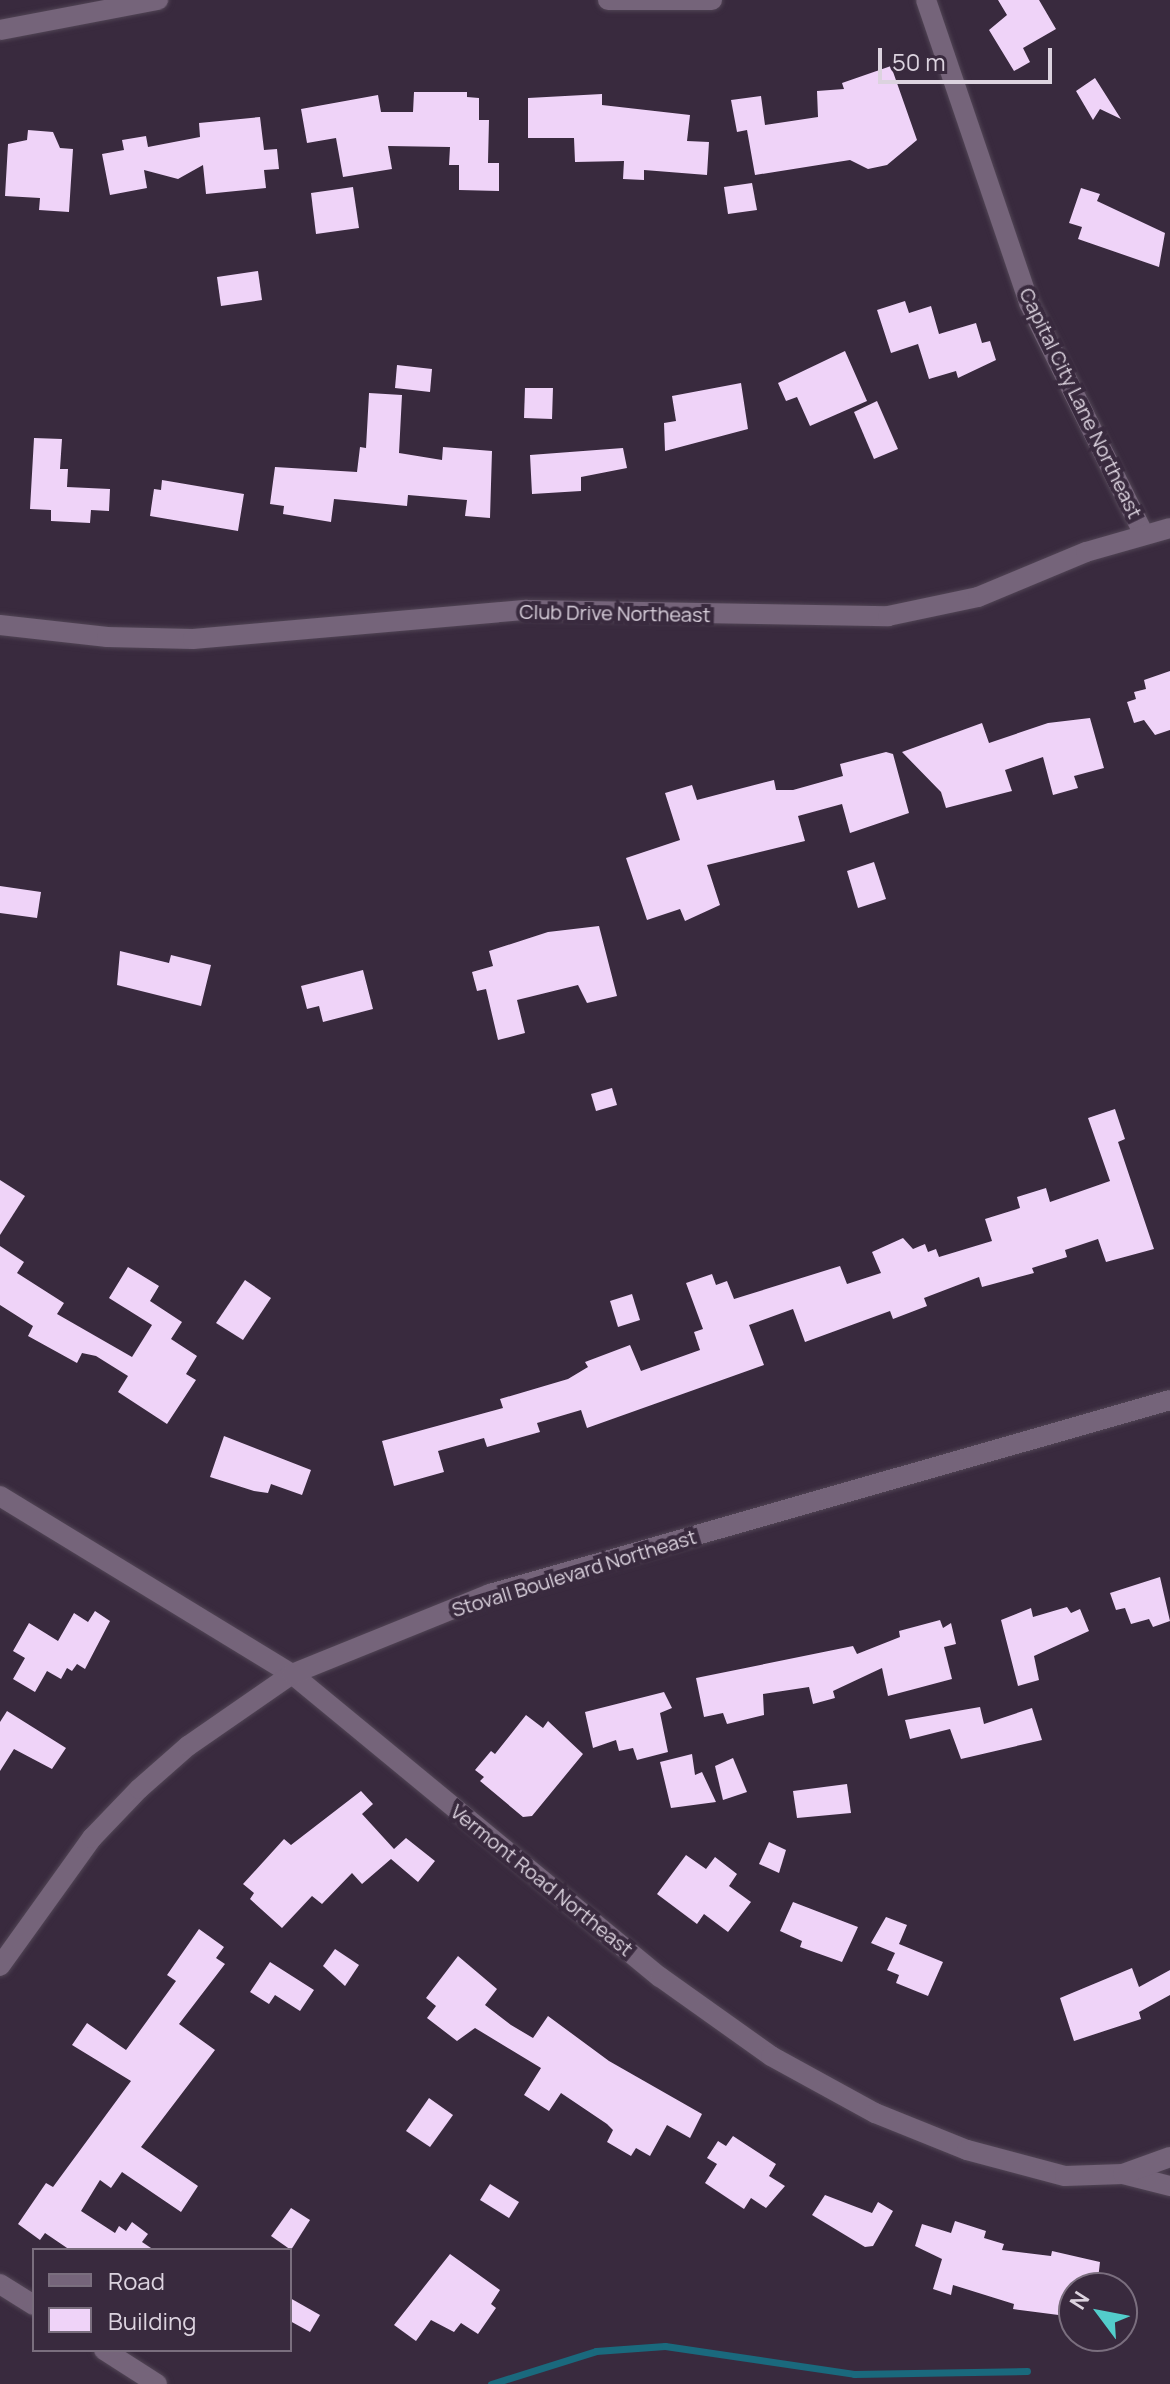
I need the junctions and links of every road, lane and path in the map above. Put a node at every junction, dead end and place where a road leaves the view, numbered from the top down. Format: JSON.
{"nodes":[{"id":1,"x":158,"y":0,"type":"edge"},
{"id":2,"x":608,"y":0,"type":"edge"},
{"id":3,"x":712,"y":0,"type":"edge"},
{"id":4,"x":926,"y":0,"type":"edge"},
{"id":5,"x":0,"y":30,"type":"edge"},
{"id":6,"x":1170,"y":528,"type":"edge"},
{"id":7,"x":1143,"y":533,"type":"junction"},
{"id":8,"x":0,"y":625,"type":"edge"},
{"id":9,"x":1170,"y":1400,"type":"edge"},
{"id":10,"x":0,"y":1496,"type":"edge"},
{"id":11,"x":292,"y":1674,"type":"junction"},
{"id":12,"x":0,"y":1966,"type":"edge"},
{"id":13,"x":1170,"y":2157,"type":"edge"},
{"id":14,"x":1123,"y":2174,"type":"junction"},
{"id":15,"x":1170,"y":2186,"type":"edge"},
{"id":16,"x":0,"y":2284,"type":"edge"},
{"id":17,"x":32,"y":2304,"type":"edge"},
{"id":18,"x":107,"y":2352,"type":"edge"},
{"id":19,"x":157,"y":2384,"type":"edge"}],
"edges":[{"from":1,"to":5,"type":"street"},
{"from":2,"to":3,"type":"street"},
{"from":4,"to":7,"type":"street","name":"Capital City Lane Northeast"},
{"from":6,"to":7,"type":"street","name":"Club Drive Northeast"},
{"from":7,"to":8,"type":"street","name":"Club Drive Northeast"},
{"from":9,"to":11,"type":"street","name":"Stovall Boulevard Northeast"},
{"from":10,"to":11,"type":"street","name":"Vermont Road Northeast"},
{"from":11,"to":12,"type":"street","name":"Stovall Boulevard Northeast"},
{"from":11,"to":14,"type":"street","name":"Vermont Road Northeast"},
{"from":13,"to":14,"type":"street","name":"Vermont Road Northeast"},
{"from":14,"to":15,"type":"street","name":"Vermont Road Northeast"},
{"from":16,"to":17,"type":"street"},
{"from":18,"to":19,"type":"street"}]}
